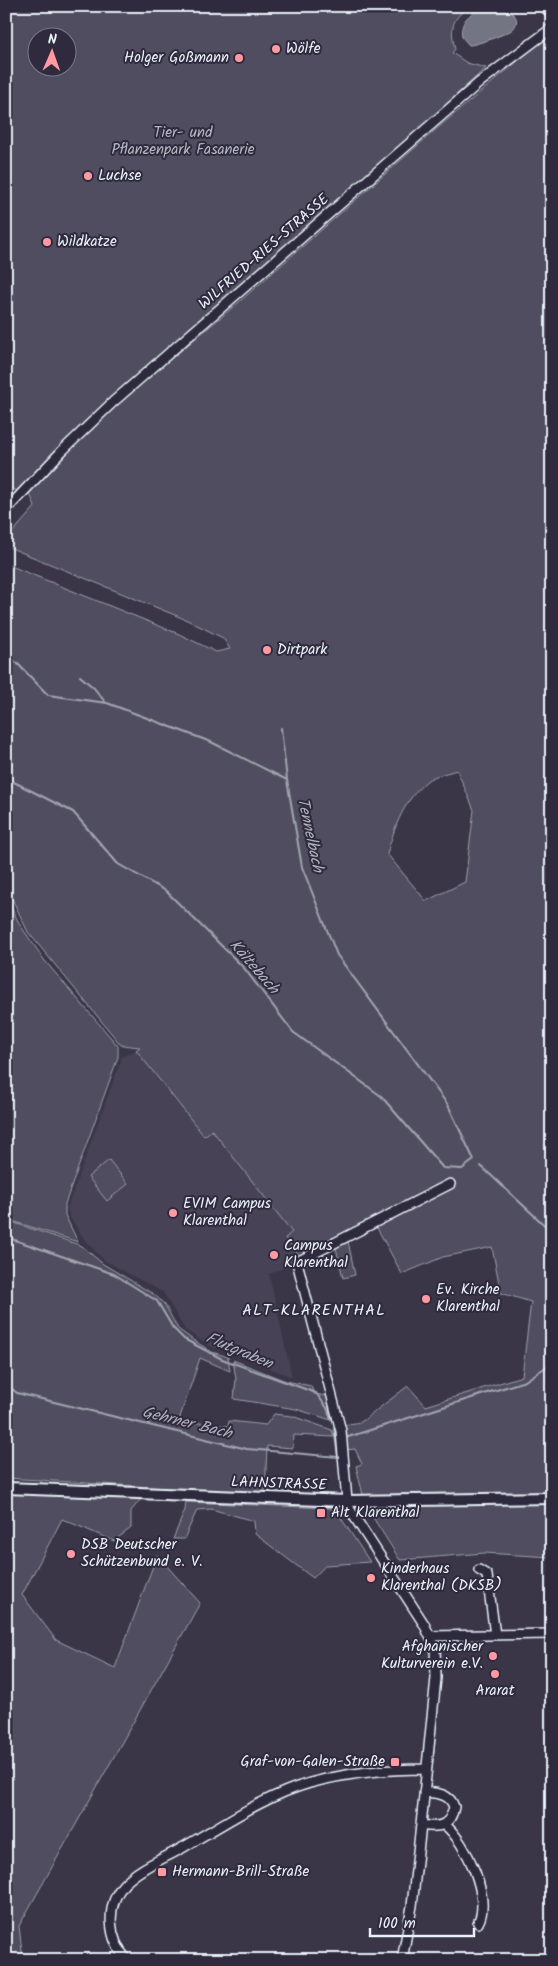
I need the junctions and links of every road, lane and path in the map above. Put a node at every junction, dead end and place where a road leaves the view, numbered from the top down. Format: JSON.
{"nodes":[{"id":1,"x":545,"y":6,"type":"edge"},
{"id":2,"x":552,"y":13,"type":"edge"},
{"id":3,"x":552,"y":28,"type":"edge"},
{"id":4,"x":6,"y":510,"type":"edge"},
{"id":5,"x":450,"y":1184,"type":"dead end"},
{"id":6,"x":6,"y":1488,"type":"edge"},
{"id":7,"x":552,"y":1498,"type":"edge"},
{"id":8,"x":347,"y":1501,"type":"junction"},
{"id":9,"x":479,"y":1570,"type":"dead end"},
{"id":10,"x":552,"y":1634,"type":"edge"},
{"id":11,"x":495,"y":1635,"type":"junction"},
{"id":12,"x":431,"y":1636,"type":"junction"},
{"id":13,"x":426,"y":1769,"type":"junction"},
{"id":14,"x":424,"y":1792,"type":"junction"},
{"id":15,"x":421,"y":1825,"type":"junction"},
{"id":16,"x":444,"y":1825,"type":"junction"},
{"id":17,"x":478,"y":1924,"type":"dead end"},
{"id":18,"x":127,"y":1960,"type":"edge"},
{"id":19,"x":402,"y":1960,"type":"edge"}],
"edges":[{"from":1,"to":2,"type":"main road"},
{"from":3,"to":4,"type":"street","name":"WILFRIED-RIES-STRASSE"},
{"from":5,"to":8,"type":"street"},
{"from":6,"to":8,"type":"main road","name":"LAHNSTRASSE"},
{"from":7,"to":8,"type":"main road","name":"LAHNSTRASSE"},
{"from":8,"to":12,"type":"street"},
{"from":9,"to":11,"type":"street"},
{"from":10,"to":11,"type":"street"},
{"from":11,"to":12,"type":"street"},
{"from":12,"to":13,"type":"street"},
{"from":13,"to":14,"type":"street"},
{"from":13,"to":18,"type":"street"},
{"from":14,"to":15,"type":"street"},
{"from":14,"to":16,"type":"street"},
{"from":15,"to":16,"type":"street"},
{"from":15,"to":19,"type":"street"},
{"from":16,"to":17,"type":"street"}]}
